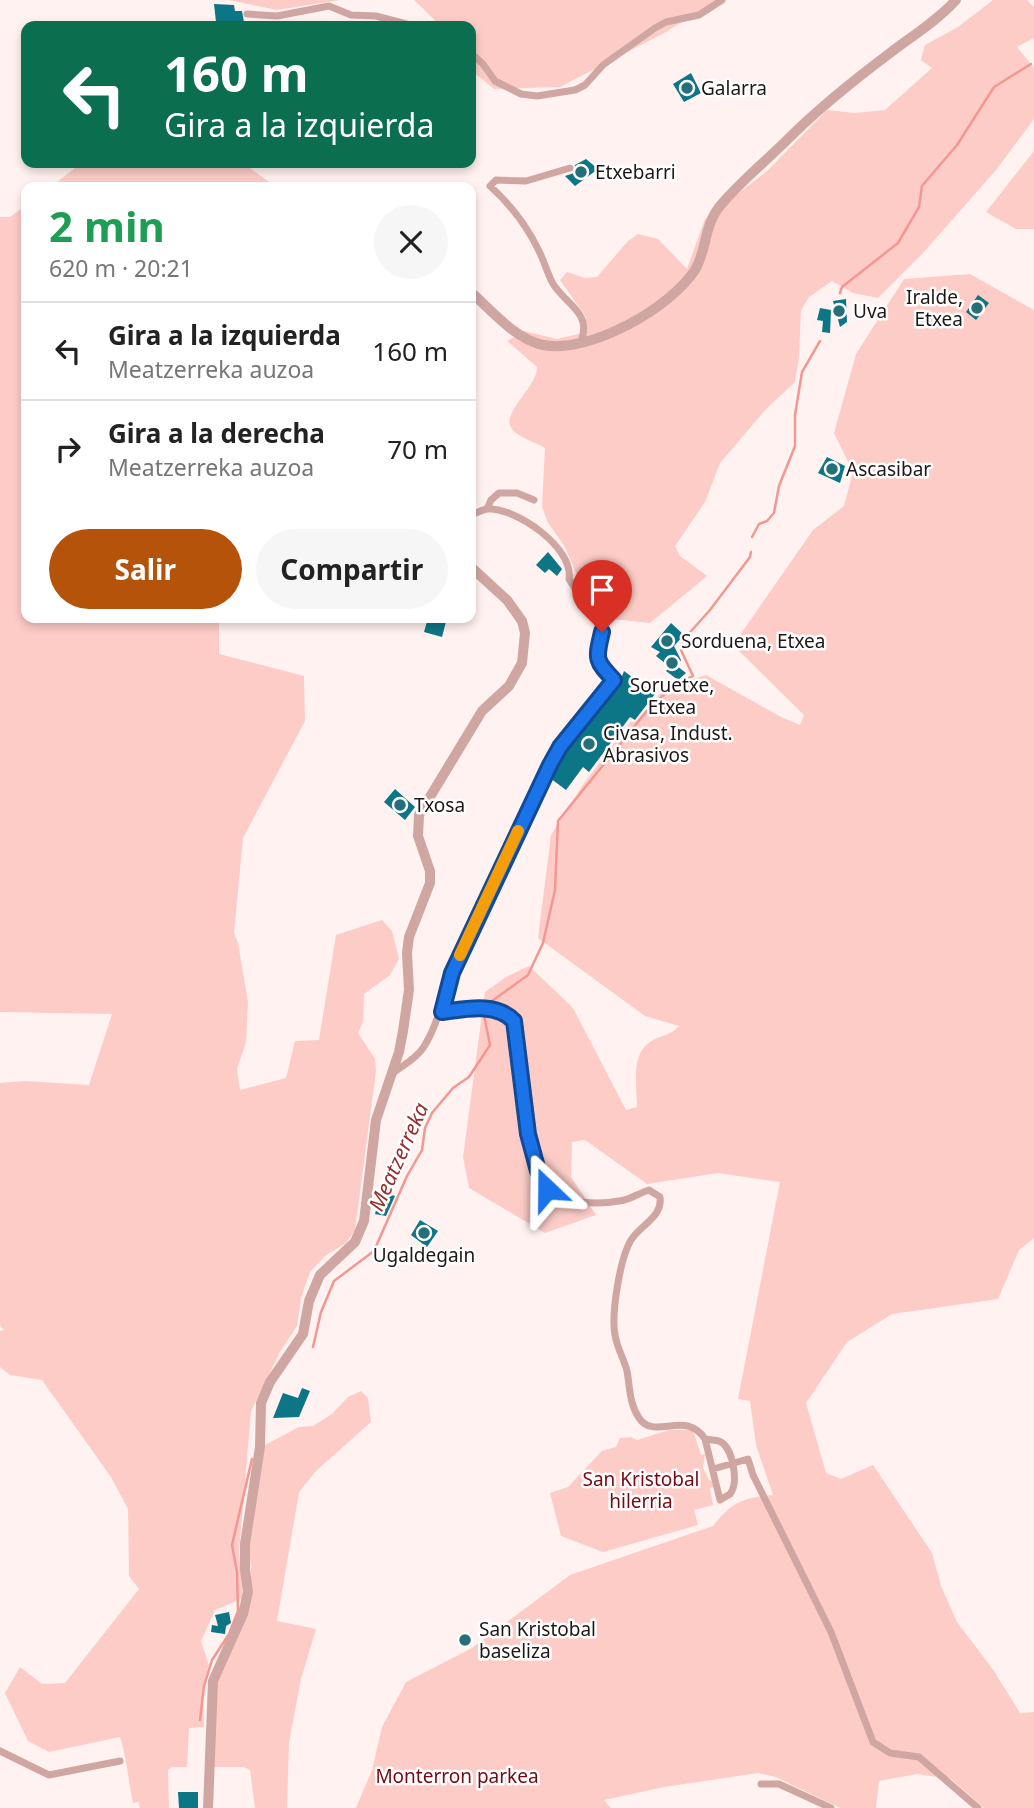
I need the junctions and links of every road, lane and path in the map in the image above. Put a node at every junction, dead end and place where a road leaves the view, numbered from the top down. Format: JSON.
{"nodes":[{"id":1,"x":722,"y":0,"type":"edge"},
{"id":2,"x":956,"y":0,"type":"edge"},
{"id":3,"x":247,"y":14,"type":"dead end"},
{"id":4,"x":395,"y":21,"type":"edge"},
{"id":5,"x":476,"y":58,"type":"edge"},
{"id":6,"x":570,"y":169,"type":"dead end"},
{"id":7,"x":476,"y":296,"type":"edge"},
{"id":8,"x":581,"y":341,"type":"junction"},
{"id":9,"x":534,"y":500,"type":"dead end"},
{"id":10,"x":487,"y":509,"type":"junction"},
{"id":11,"x":476,"y":513,"type":"edge"},
{"id":12,"x":476,"y":572,"type":"edge"},
{"id":13,"x":442,"y":1012,"type":"junction"},
{"id":14,"x":390,"y":1076,"type":"junction"},
{"id":15,"x":705,"y":1439,"type":"junction"},
{"id":16,"x":734,"y":1463,"type":"junction"},
{"id":17,"x":713,"y":1469,"type":"junction"},
{"id":18,"x":0,"y":1751,"type":"edge"},
{"id":19,"x":120,"y":1761,"type":"dead end"},
{"id":20,"x":761,"y":1784,"type":"dead end"},
{"id":21,"x":208,"y":1808,"type":"edge"},
{"id":22,"x":831,"y":1808,"type":"edge"},
{"id":23,"x":978,"y":1808,"type":"edge"}],
"edges":[{"from":1,"to":5,"type":"street"},
{"from":2,"to":8,"type":"street"},
{"from":3,"to":4,"type":"street"},
{"from":6,"to":8,"type":"street"},
{"from":7,"to":8,"type":"street"},
{"from":9,"to":10,"type":"street"},
{"from":10,"to":11,"type":"street"},
{"from":10,"to":13,"type":"street"},
{"from":12,"to":14,"type":"street"},
{"from":13,"to":14,"type":"street"},
{"from":13,"to":15,"type":"street"},
{"from":14,"to":21,"type":"street"},
{"from":15,"to":16,"type":"street"},
{"from":15,"to":17,"type":"street"},
{"from":16,"to":17,"type":"street"},
{"from":16,"to":17,"type":"street"},
{"from":16,"to":23,"type":"street"},
{"from":18,"to":19,"type":"street"},
{"from":20,"to":22,"type":"street"}]}
